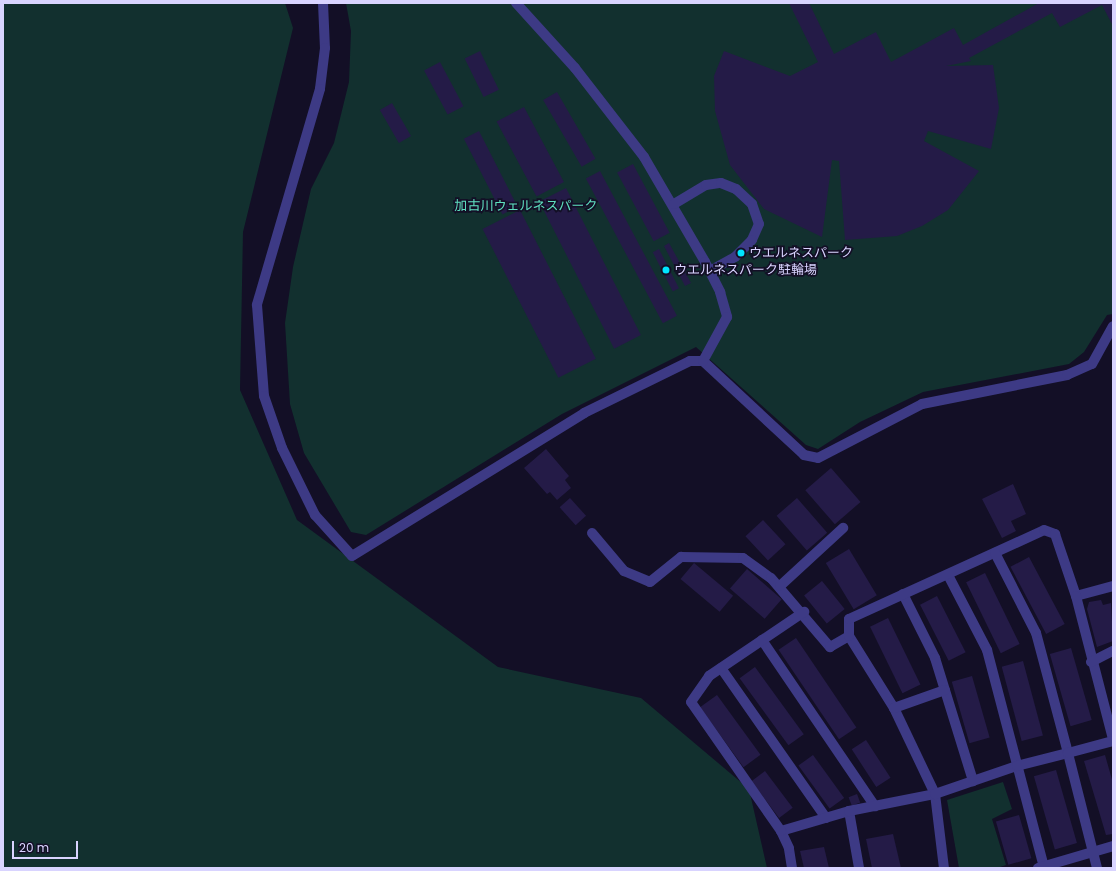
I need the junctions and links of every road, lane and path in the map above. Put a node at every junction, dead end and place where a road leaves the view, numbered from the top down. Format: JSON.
{"nodes":[{"id":1,"x":323,"y":3,"type":"edge"},
{"id":2,"x":516,"y":3,"type":"edge"},
{"id":3,"x":674,"y":204,"type":"junction"},
{"id":4,"x":710,"y":272,"type":"junction"},
{"id":5,"x":1113,"y":326,"type":"edge"},
{"id":6,"x":703,"y":361,"type":"junction"},
{"id":7,"x":843,"y":528,"type":"dead end"},
{"id":8,"x":592,"y":533,"type":"dead end"},
{"id":9,"x":995,"y":553,"type":"junction"},
{"id":10,"x":948,"y":575,"type":"junction"},
{"id":11,"x":780,"y":586,"type":"junction"},
{"id":12,"x":1113,"y":586,"type":"edge"},
{"id":13,"x":903,"y":594,"type":"junction"},
{"id":14,"x":1076,"y":596,"type":"junction"},
{"id":15,"x":804,"y":612,"type":"junction"},
{"id":16,"x":849,"y":636,"type":"junction"},
{"id":17,"x":762,"y":640,"type":"junction"},
{"id":18,"x":1113,"y":651,"type":"edge"},
{"id":19,"x":1092,"y":662,"type":"junction"},
{"id":20,"x":721,"y":668,"type":"junction"},
{"id":21,"x":945,"y":690,"type":"junction"},
{"id":22,"x":894,"y":708,"type":"junction"},
{"id":23,"x":1113,"y":740,"type":"edge"},
{"id":24,"x":1068,"y":753,"type":"junction"},
{"id":25,"x":1016,"y":766,"type":"junction"},
{"id":26,"x":973,"y":781,"type":"junction"},
{"id":27,"x":935,"y":794,"type":"junction"},
{"id":28,"x":875,"y":806,"type":"junction"},
{"id":29,"x":849,"y":811,"type":"junction"},
{"id":30,"x":826,"y":818,"type":"junction"},
{"id":31,"x":781,"y":831,"type":"junction"},
{"id":32,"x":1113,"y":846,"type":"edge"},
{"id":33,"x":1095,"y":852,"type":"junction"},
{"id":34,"x":1042,"y":867,"type":"edge"},
{"id":35,"x":792,"y":868,"type":"edge"},
{"id":36,"x":859,"y":868,"type":"edge"},
{"id":37,"x":944,"y":868,"type":"edge"},
{"id":38,"x":1097,"y":868,"type":"edge"}],
"edges":[{"from":1,"to":6,"type":"street"},
{"from":2,"to":3,"type":"street"},
{"from":3,"to":4,"type":"street"},
{"from":3,"to":4,"type":"street"},
{"from":4,"to":6,"type":"street"},
{"from":5,"to":6,"type":"street"},
{"from":7,"to":11,"type":"street"},
{"from":8,"to":11,"type":"street"},
{"from":9,"to":10,"type":"street"},
{"from":9,"to":14,"type":"street"},
{"from":9,"to":24,"type":"street"},
{"from":10,"to":13,"type":"street"},
{"from":10,"to":25,"type":"street"},
{"from":11,"to":15,"type":"street"},
{"from":12,"to":14,"type":"street"},
{"from":13,"to":16,"type":"street"},
{"from":13,"to":21,"type":"street"},
{"from":14,"to":19,"type":"street"},
{"from":15,"to":16,"type":"street"},
{"from":15,"to":17,"type":"street"},
{"from":16,"to":22,"type":"street"},
{"from":17,"to":20,"type":"street"},
{"from":17,"to":28,"type":"street"},
{"from":18,"to":19,"type":"street"},
{"from":19,"to":23,"type":"street"},
{"from":20,"to":30,"type":"street"},
{"from":20,"to":31,"type":"street"},
{"from":21,"to":22,"type":"street"},
{"from":21,"to":26,"type":"street"},
{"from":22,"to":27,"type":"street"},
{"from":23,"to":24,"type":"street"},
{"from":24,"to":25,"type":"street"},
{"from":24,"to":33,"type":"street"},
{"from":25,"to":26,"type":"street"},
{"from":25,"to":34,"type":"street"},
{"from":26,"to":27,"type":"street"},
{"from":27,"to":28,"type":"street"},
{"from":27,"to":37,"type":"street"},
{"from":28,"to":29,"type":"street"},
{"from":29,"to":30,"type":"street"},
{"from":29,"to":36,"type":"street"},
{"from":30,"to":31,"type":"street"},
{"from":31,"to":35,"type":"street"},
{"from":32,"to":33,"type":"street"},
{"from":33,"to":34,"type":"street"},
{"from":33,"to":38,"type":"street"}]}
